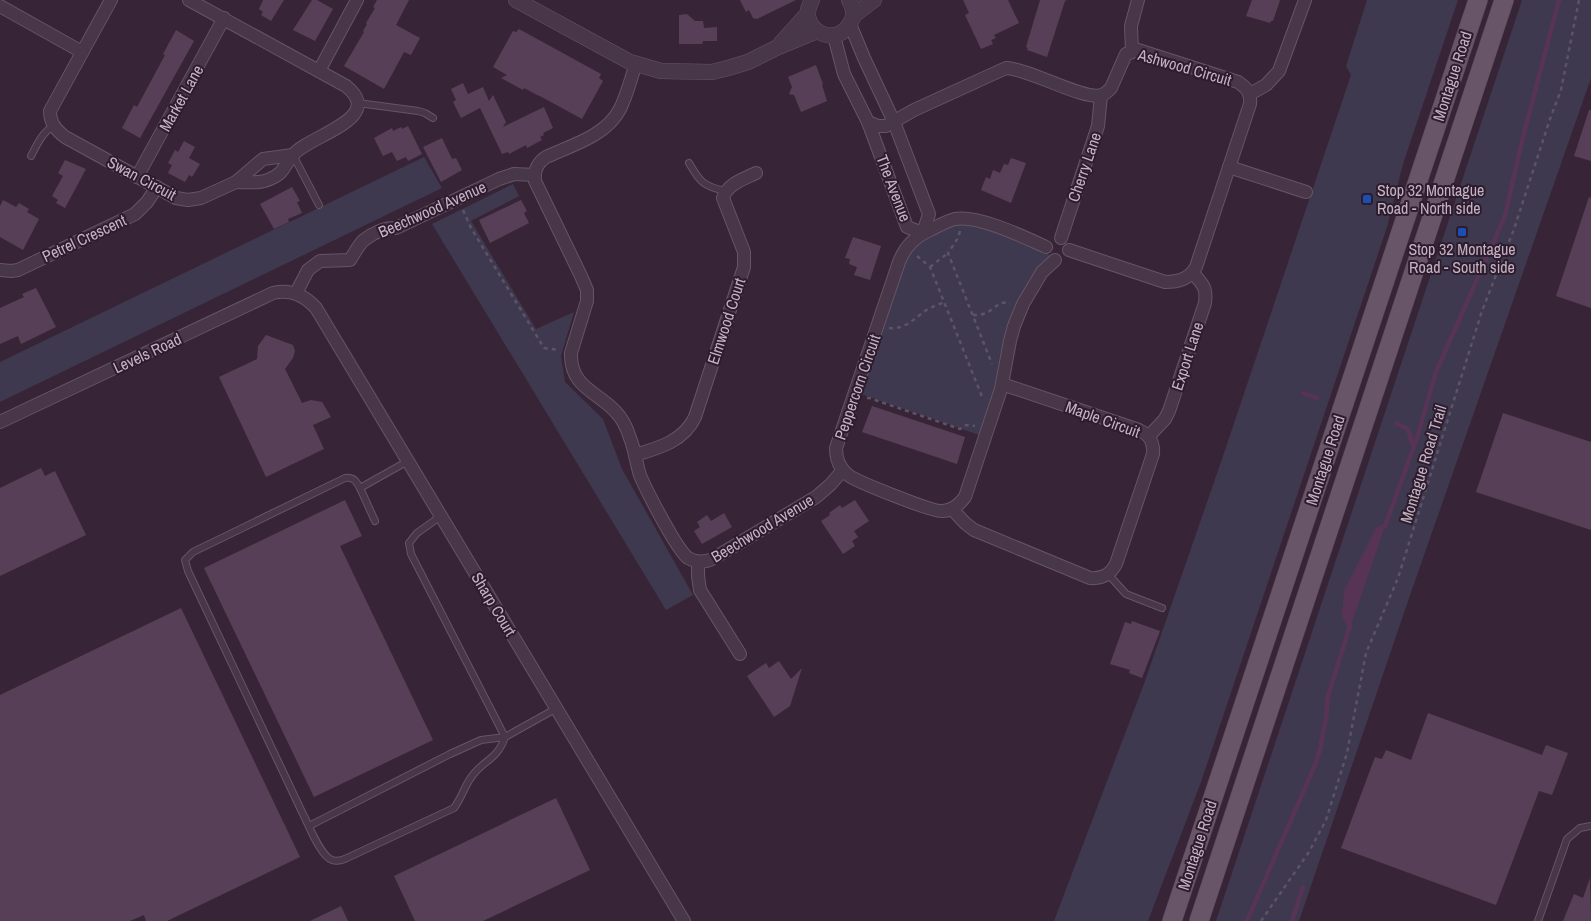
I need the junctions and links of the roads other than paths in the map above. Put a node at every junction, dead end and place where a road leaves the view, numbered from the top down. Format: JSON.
{"nodes":[{"id":1,"x":111,"y":0,"type":"edge"},
{"id":2,"x":189,"y":0,"type":"edge"},
{"id":3,"x":357,"y":0,"type":"edge"},
{"id":4,"x":516,"y":0,"type":"edge"},
{"id":5,"x":849,"y":0,"type":"edge"},
{"id":6,"x":874,"y":0,"type":"edge"},
{"id":7,"x":1138,"y":0,"type":"edge"},
{"id":8,"x":1305,"y":0,"type":"edge"},
{"id":9,"x":1464,"y":0,"type":"edge"},
{"id":10,"x":1478,"y":0,"type":"edge"},
{"id":11,"x":1502,"y":4,"type":"edge"},
{"id":12,"x":0,"y":6,"type":"edge"},
{"id":13,"x":810,"y":7,"type":"edge"},
{"id":14,"x":224,"y":18,"type":"junction"},
{"id":15,"x":851,"y":20,"type":"junction"},
{"id":16,"x":817,"y":31,"type":"junction"},
{"id":17,"x":834,"y":36,"type":"junction"},
{"id":18,"x":776,"y":48,"type":"junction"},
{"id":19,"x":1132,"y":51,"type":"junction"},
{"id":20,"x":82,"y":52,"type":"junction"},
{"id":21,"x":636,"y":64,"type":"junction"},
{"id":22,"x":318,"y":71,"type":"junction"},
{"id":23,"x":1250,"y":94,"type":"junction"},
{"id":24,"x":1101,"y":96,"type":"junction"},
{"id":25,"x":1445,"y":98,"type":"junction"},
{"id":26,"x":358,"y":103,"type":"junction"},
{"id":27,"x":433,"y":118,"type":"dead end"},
{"id":28,"x":868,"y":122,"type":"junction"},
{"id":29,"x":894,"y":122,"type":"junction"},
{"id":30,"x":54,"y":126,"type":"junction"},
{"id":31,"x":293,"y":155,"type":"junction"},
{"id":32,"x":31,"y":156,"type":"dead end"},
{"id":33,"x":689,"y":163,"type":"dead end"},
{"id":34,"x":1229,"y":167,"type":"junction"},
{"id":35,"x":756,"y":173,"type":"dead end"},
{"id":36,"x":534,"y":175,"type":"junction"},
{"id":37,"x":137,"y":177,"type":"junction"},
{"id":38,"x":236,"y":182,"type":"junction"},
{"id":39,"x":157,"y":188,"type":"junction"},
{"id":40,"x":725,"y":191,"type":"junction"},
{"id":41,"x":1306,"y":192,"type":"dead end"},
{"id":42,"x":319,"y":205,"type":"dead end"},
{"id":43,"x":924,"y":233,"type":"junction"},
{"id":44,"x":1061,"y":238,"type":"junction"},
{"id":45,"x":1046,"y":247,"type":"junction"},
{"id":46,"x":1069,"y":250,"type":"junction"},
{"id":47,"x":1055,"y":260,"type":"junction"},
{"id":48,"x":0,"y":270,"type":"edge"},
{"id":49,"x":1192,"y":273,"type":"junction"},
{"id":50,"x":296,"y":293,"type":"junction"},
{"id":51,"x":1002,"y":384,"type":"junction"},
{"id":52,"x":0,"y":422,"type":"edge"},
{"id":53,"x":1148,"y":436,"type":"junction"},
{"id":54,"x":635,"y":455,"type":"junction"},
{"id":55,"x":408,"y":461,"type":"junction"},
{"id":56,"x":843,"y":470,"type":"junction"},
{"id":57,"x":360,"y":488,"type":"junction"},
{"id":58,"x":952,"y":509,"type":"junction"},
{"id":59,"x":441,"y":516,"type":"junction"},
{"id":60,"x":375,"y":521,"type":"dead end"},
{"id":61,"x":698,"y":562,"type":"junction"},
{"id":62,"x":1108,"y":574,"type":"junction"},
{"id":63,"x":1162,"y":608,"type":"dead end"},
{"id":64,"x":740,"y":654,"type":"dead end"},
{"id":65,"x":557,"y":708,"type":"junction"},
{"id":66,"x":505,"y":737,"type":"junction"},
{"id":67,"x":309,"y":826,"type":"junction"},
{"id":68,"x":1591,"y":826,"type":"edge"},
{"id":69,"x":684,"y":921,"type":"edge"},
{"id":70,"x":1172,"y":921,"type":"edge"},
{"id":71,"x":1199,"y":921,"type":"edge"},
{"id":72,"x":1538,"y":921,"type":"edge"}],
"edges":[{"from":1,"to":20,"type":"street"},
{"from":2,"to":14,"type":"street"},
{"from":3,"to":22,"type":"street"},
{"from":4,"to":21,"type":"street"},
{"from":5,"to":15,"type":"street"},
{"from":6,"to":15,"type":"street"},
{"from":7,"to":19,"type":"street"},
{"from":8,"to":23,"type":"street"},
{"from":9,"to":25,"type":"main road"},
{"from":10,"to":25,"type":"main road","name":"Montague Road"},
{"from":11,"to":71,"type":"main road","name":"Montague Road"},
{"from":12,"to":20,"type":"street"},
{"from":13,"to":16,"type":"street"},
{"from":13,"to":18,"type":"street"},
{"from":14,"to":22,"type":"street"},
{"from":14,"to":37,"type":"street","name":"Market Lane"},
{"from":15,"to":17,"type":"street"},
{"from":15,"to":29,"type":"street","name":"The Avenue"},
{"from":16,"to":17,"type":"street"},
{"from":16,"to":18,"type":"street"},
{"from":17,"to":28,"type":"street","name":"The Avenue"},
{"from":18,"to":21,"type":"street"},
{"from":19,"to":23,"type":"street","name":"Ashwood Circuit"},
{"from":19,"to":24,"type":"street","name":"Ashwood Circuit"},
{"from":20,"to":30,"type":"street"},
{"from":21,"to":36,"type":"street"},
{"from":22,"to":26,"type":"street"},
{"from":23,"to":34,"type":"street","name":"Ashwood Circuit"},
{"from":24,"to":29,"type":"street"},
{"from":24,"to":44,"type":"street","name":"Cherry Lane"},
{"from":25,"to":70,"type":"main road","name":"Montague Road"},
{"from":26,"to":27,"type":"lane"},
{"from":26,"to":31,"type":"street","name":"Swan Circuit"},
{"from":28,"to":29,"type":"street"},
{"from":28,"to":43,"type":"street","name":"The Avenue"},
{"from":29,"to":43,"type":"street","name":"The Avenue"},
{"from":30,"to":32,"type":"lane"},
{"from":30,"to":37,"type":"street","name":"Swan Circuit"},
{"from":31,"to":38,"type":"street","name":"Swan Circuit"},
{"from":31,"to":38,"type":"street","name":"Swan Circuit"},
{"from":31,"to":42,"type":"lane"},
{"from":33,"to":40,"type":"lane"},
{"from":34,"to":41,"type":"street"},
{"from":34,"to":49,"type":"street","name":"Ashwood Circuit"},
{"from":35,"to":40,"type":"street"},
{"from":36,"to":50,"type":"street","name":"Beechwood Avenue"},
{"from":36,"to":54,"type":"street","name":"Beechwood Avenue"},
{"from":37,"to":39,"type":"street","name":"Swan Circuit"},
{"from":38,"to":39,"type":"street","name":"Swan Circuit"},
{"from":39,"to":48,"type":"street","name":"Petrel Crescent"},
{"from":40,"to":54,"type":"street","name":"Elmwood Court"},
{"from":43,"to":45,"type":"street","name":"Peppercorn Circuit"},
{"from":43,"to":56,"type":"street","name":"Peppercorn Circuit"},
{"from":44,"to":45,"type":"street"},
{"from":44,"to":46,"type":"street"},
{"from":45,"to":47,"type":"street"},
{"from":46,"to":47,"type":"street"},
{"from":46,"to":49,"type":"street"},
{"from":47,"to":51,"type":"street"},
{"from":49,"to":53,"type":"street","name":"Export Lane"},
{"from":50,"to":52,"type":"street","name":"Levels Road"},
{"from":50,"to":55,"type":"street","name":"Sharp Court"},
{"from":51,"to":53,"type":"street","name":"Maple Circuit"},
{"from":51,"to":58,"type":"street"},
{"from":53,"to":62,"type":"street","name":"Maple Circuit"},
{"from":54,"to":61,"type":"street","name":"Beechwood Avenue"},
{"from":55,"to":57,"type":"lane"},
{"from":55,"to":59,"type":"street","name":"Sharp Court"},
{"from":56,"to":58,"type":"street"},
{"from":56,"to":61,"type":"street","name":"Beechwood Avenue"},
{"from":57,"to":60,"type":"lane"},
{"from":57,"to":67,"type":"lane"},
{"from":58,"to":62,"type":"street"},
{"from":59,"to":65,"type":"street","name":"Sharp Court"},
{"from":59,"to":66,"type":"lane"},
{"from":61,"to":64,"type":"street"},
{"from":62,"to":63,"type":"lane"},
{"from":65,"to":66,"type":"lane"},
{"from":65,"to":69,"type":"street","name":"Sharp Court"},
{"from":66,"to":67,"type":"lane"},
{"from":66,"to":67,"type":"lane"},
{"from":68,"to":72,"type":"lane"}]}
